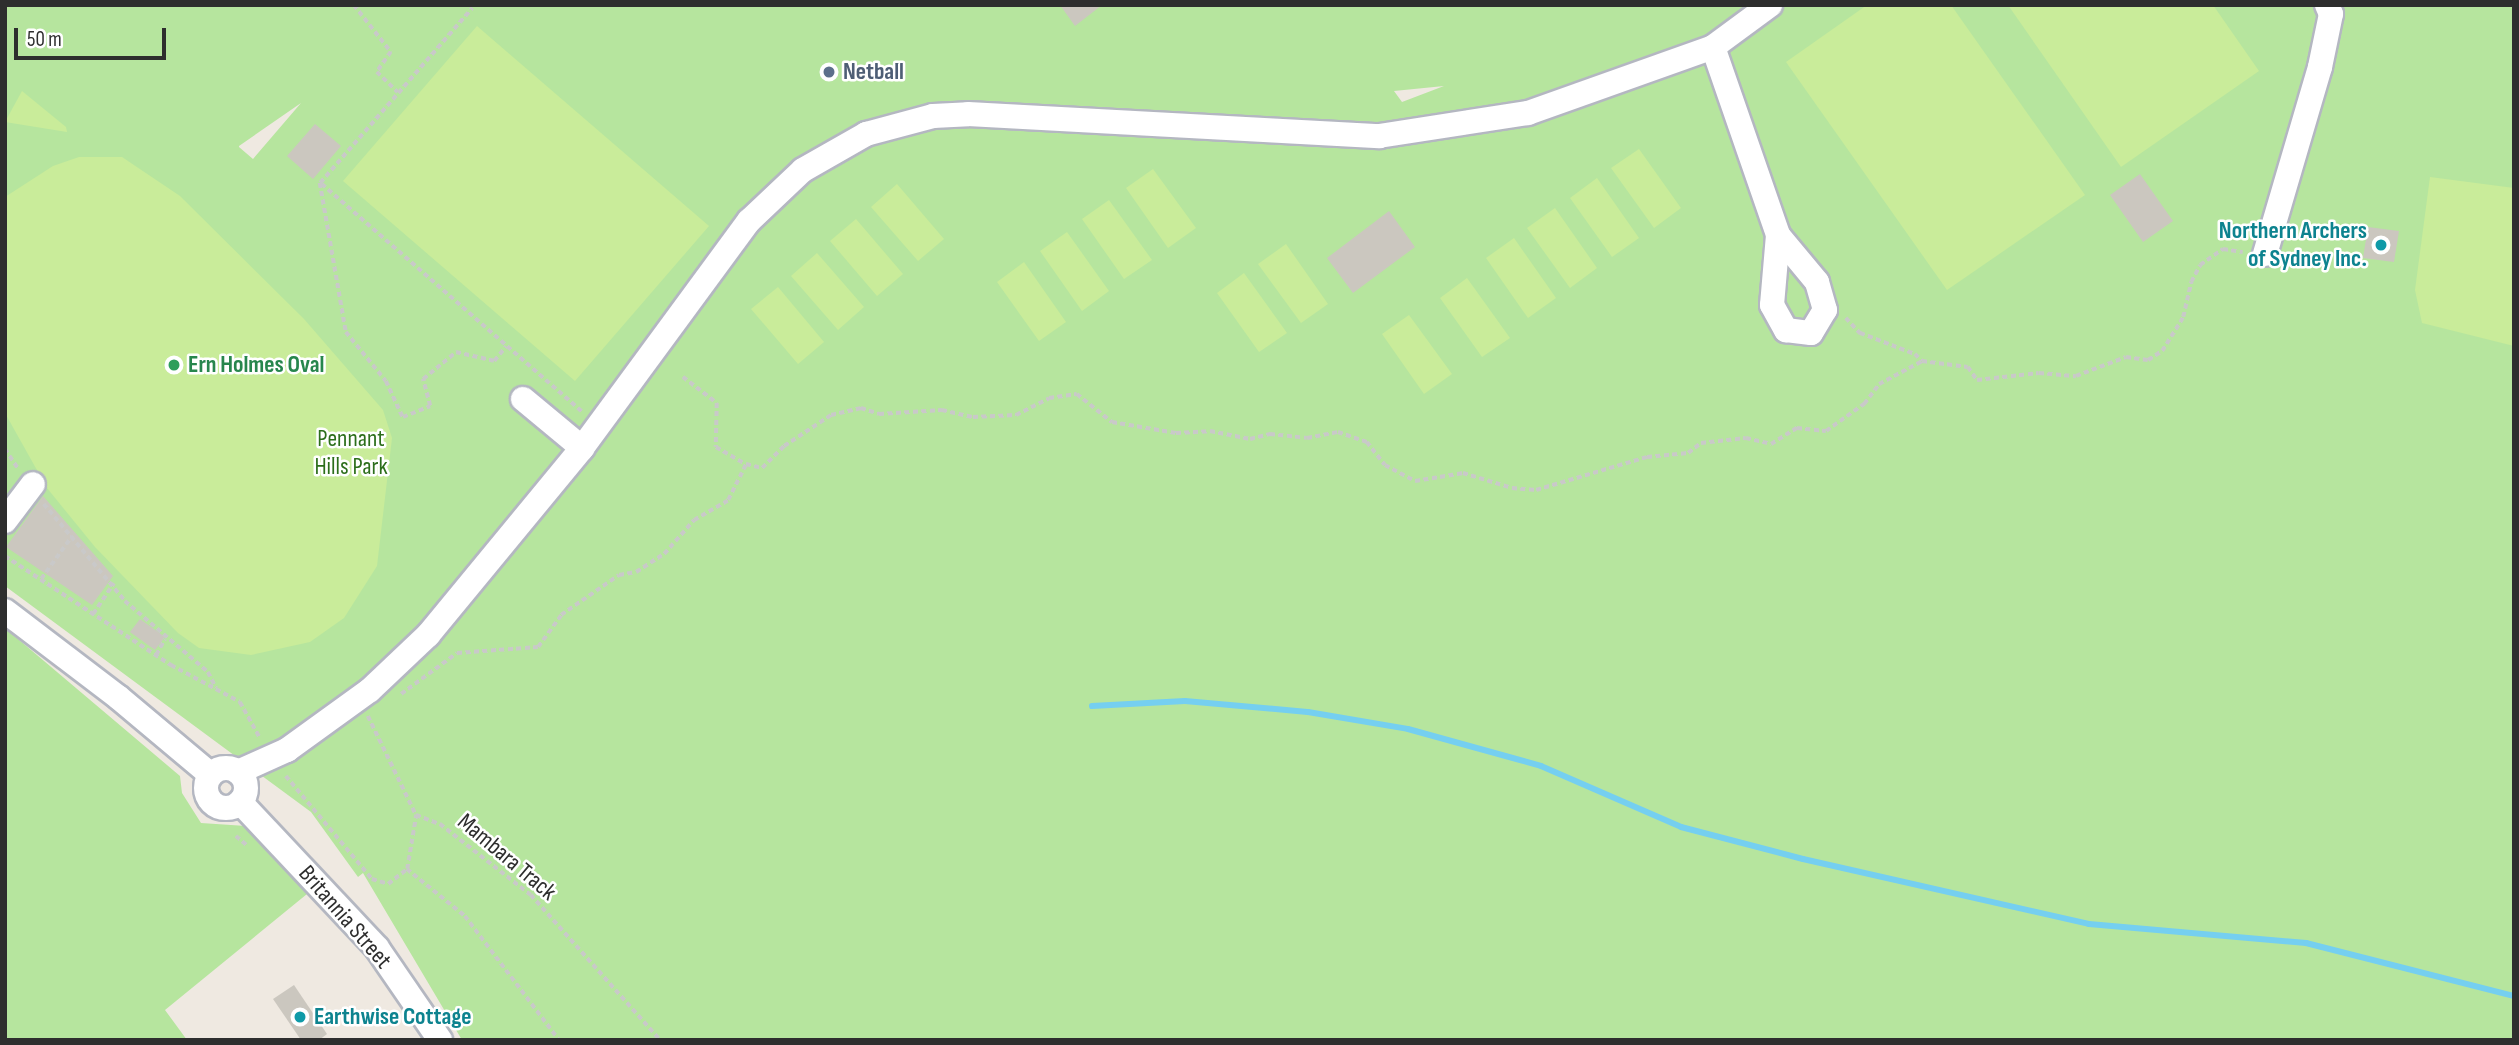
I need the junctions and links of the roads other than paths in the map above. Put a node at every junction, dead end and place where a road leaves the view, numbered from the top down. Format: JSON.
{"nodes":[{"id":1,"x":1770,"y":5,"type":"edge"},
{"id":2,"x":2327,"y":5,"type":"edge"},
{"id":3,"x":1713,"y":47,"type":"junction"},
{"id":4,"x":1778,"y":234,"type":"junction"},
{"id":5,"x":2265,"y":254,"type":"road end"},
{"id":6,"x":523,"y":399,"type":"dead end"},
{"id":7,"x":582,"y":448,"type":"junction"},
{"id":8,"x":32,"y":485,"type":"road end"},
{"id":9,"x":5,"y":521,"type":"edge"},
{"id":10,"x":5,"y":611,"type":"edge"},
{"id":11,"x":238,"y":772,"type":"junction"},
{"id":12,"x":211,"y":775,"type":"junction"},
{"id":13,"x":240,"y":802,"type":"junction"},
{"id":14,"x":440,"y":1040,"type":"edge"}],
"edges":[{"from":1,"to":3,"type":"street"},
{"from":2,"to":5,"type":"street"},
{"from":3,"to":4,"type":"street"},
{"from":3,"to":7,"type":"street"},
{"from":4,"to":4,"type":"street"},
{"from":6,"to":7,"type":"street"},
{"from":7,"to":11,"type":"street"},
{"from":8,"to":9,"type":"street"},
{"from":10,"to":12,"type":"street"},
{"from":11,"to":12,"type":"street"},
{"from":11,"to":13,"type":"street"},
{"from":12,"to":13,"type":"street"},
{"from":13,"to":14,"type":"street","name":"Britannia Street"}]}
